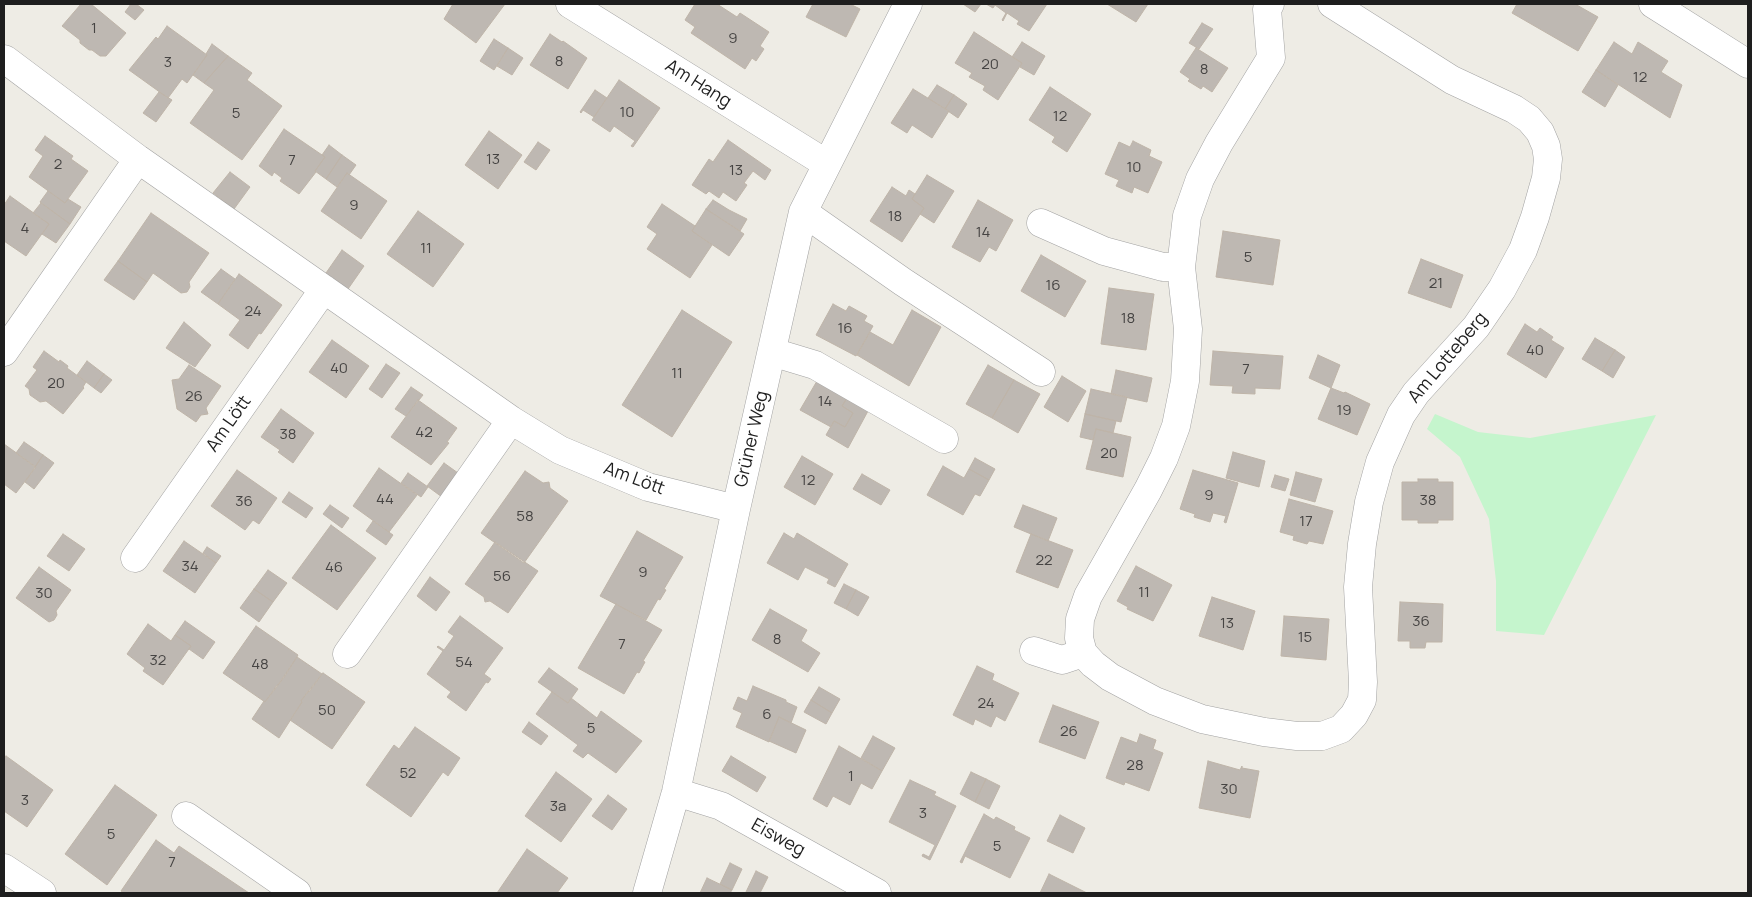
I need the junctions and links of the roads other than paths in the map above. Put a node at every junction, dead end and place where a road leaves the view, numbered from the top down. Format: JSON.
{"nodes":[{"id":1,"x":570,"y":4,"type":"edge"},
{"id":2,"x":908,"y":4,"type":"edge"},
{"id":3,"x":1270,"y":4,"type":"edge"},
{"id":4,"x":1332,"y":4,"type":"edge"},
{"id":5,"x":1653,"y":4,"type":"edge"},
{"id":6,"x":4,"y":59,"type":"edge"},
{"id":7,"x":1748,"y":64,"type":"edge"},
{"id":8,"x":138,"y":159,"type":"junction"},
{"id":9,"x":827,"y":164,"type":"junction"},
{"id":10,"x":803,"y":212,"type":"junction"},
{"id":11,"x":1041,"y":222,"type":"dead end"},
{"id":12,"x":1181,"y":267,"type":"junction"},
{"id":13,"x":324,"y":290,"type":"junction"},
{"id":14,"x":4,"y":352,"type":"edge"},
{"id":15,"x":772,"y":352,"type":"junction"},
{"id":16,"x":1041,"y":372,"type":"dead end"},
{"id":17,"x":511,"y":420,"type":"junction"},
{"id":18,"x":944,"y":439,"type":"dead end"},
{"id":19,"x":736,"y":509,"type":"junction"},
{"id":20,"x":135,"y":558,"type":"dead end"},
{"id":21,"x":1034,"y":651,"type":"dead end"},
{"id":22,"x":1083,"y":653,"type":"junction"},
{"id":23,"x":347,"y":654,"type":"dead end"},
{"id":24,"x":676,"y":792,"type":"junction"},
{"id":25,"x":186,"y":816,"type":"dead end"},
{"id":26,"x":4,"y":868,"type":"edge"},
{"id":27,"x":42,"y":893,"type":"edge"},
{"id":28,"x":297,"y":893,"type":"edge"},
{"id":29,"x":647,"y":893,"type":"edge"},
{"id":30,"x":877,"y":893,"type":"edge"}],
"edges":[{"from":1,"to":9,"type":"street","name":"Am Hang"},
{"from":2,"to":9,"type":"street","name":"Grüner Weg"},
{"from":3,"to":12,"type":"street"},
{"from":4,"to":22,"type":"street","name":"Am Lotteberg"},
{"from":5,"to":7,"type":"street"},
{"from":6,"to":8,"type":"street","name":"Am Lött"},
{"from":8,"to":13,"type":"street","name":"Am Lött"},
{"from":8,"to":14,"type":"street"},
{"from":9,"to":10,"type":"street","name":"Grüner Weg"},
{"from":10,"to":15,"type":"street","name":"Grüner Weg"},
{"from":10,"to":16,"type":"street"},
{"from":11,"to":12,"type":"street"},
{"from":12,"to":22,"type":"street"},
{"from":13,"to":17,"type":"street","name":"Am Lött"},
{"from":13,"to":20,"type":"street","name":"Am Lött"},
{"from":15,"to":18,"type":"street"},
{"from":15,"to":19,"type":"street","name":"Grüner Weg"},
{"from":17,"to":19,"type":"street","name":"Am Lött"},
{"from":17,"to":23,"type":"street"},
{"from":19,"to":24,"type":"street","name":"Grüner Weg"},
{"from":21,"to":22,"type":"street"},
{"from":24,"to":29,"type":"street","name":"Grüner Weg"},
{"from":24,"to":30,"type":"street","name":"Eisweg"},
{"from":25,"to":28,"type":"street"},
{"from":26,"to":27,"type":"street"}]}
